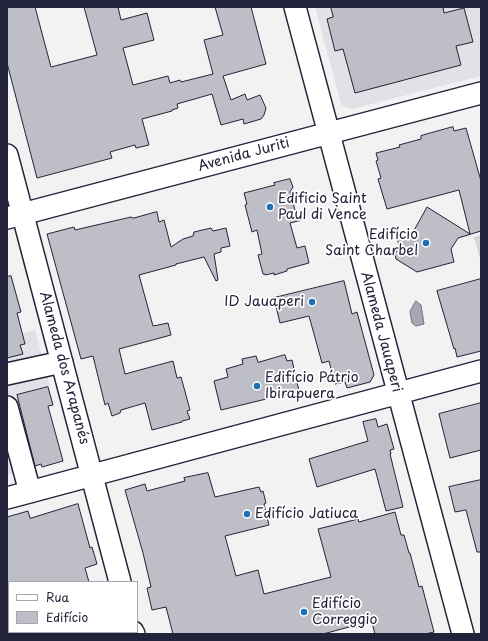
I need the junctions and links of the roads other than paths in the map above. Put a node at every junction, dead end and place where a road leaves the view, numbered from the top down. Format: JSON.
{"nodes":[{"id":1,"x":295,"y":7,"type":"edge"},
{"id":2,"x":481,"y":93,"type":"edge"},
{"id":3,"x":328,"y":133,"type":"junction"},
{"id":4,"x":7,"y":155,"type":"edge"},
{"id":5,"x":15,"y":216,"type":"edge"},
{"id":6,"x":62,"y":362,"type":"junction"},
{"id":7,"x":481,"y":371,"type":"edge"},
{"id":8,"x":7,"y":374,"type":"edge"},
{"id":9,"x":397,"y":393,"type":"junction"},
{"id":10,"x":7,"y":407,"type":"edge"},
{"id":11,"x":92,"y":475,"type":"junction"},
{"id":12,"x":30,"y":492,"type":"junction"},
{"id":13,"x":7,"y":498,"type":"edge"},
{"id":14,"x":120,"y":581,"type":"edge"},
{"id":15,"x":463,"y":634,"type":"edge"}],
"edges":[{"from":1,"to":3,"type":"street","name":"Alameda Jauaperi"},
{"from":2,"to":3,"type":"street","name":"Avenida Juriti"},
{"from":3,"to":5,"type":"street","name":"Avenida Juriti"},
{"from":3,"to":9,"type":"street","name":"Alameda Jauaperi"},
{"from":4,"to":5,"type":"street","name":"Alameda dos Arapanés"},
{"from":5,"to":6,"type":"street","name":"Alameda dos Arapanés"},
{"from":6,"to":8,"type":"street"},
{"from":6,"to":11,"type":"street","name":"Alameda dos Arapanés"},
{"from":7,"to":9,"type":"street"},
{"from":9,"to":11,"type":"street"},
{"from":9,"to":15,"type":"street","name":"Alameda Jauaperi"},
{"from":10,"to":12,"type":"street"},
{"from":11,"to":12,"type":"street"},
{"from":11,"to":14,"type":"street","name":"Alameda dos Arapanés"},
{"from":12,"to":13,"type":"street"}]}
